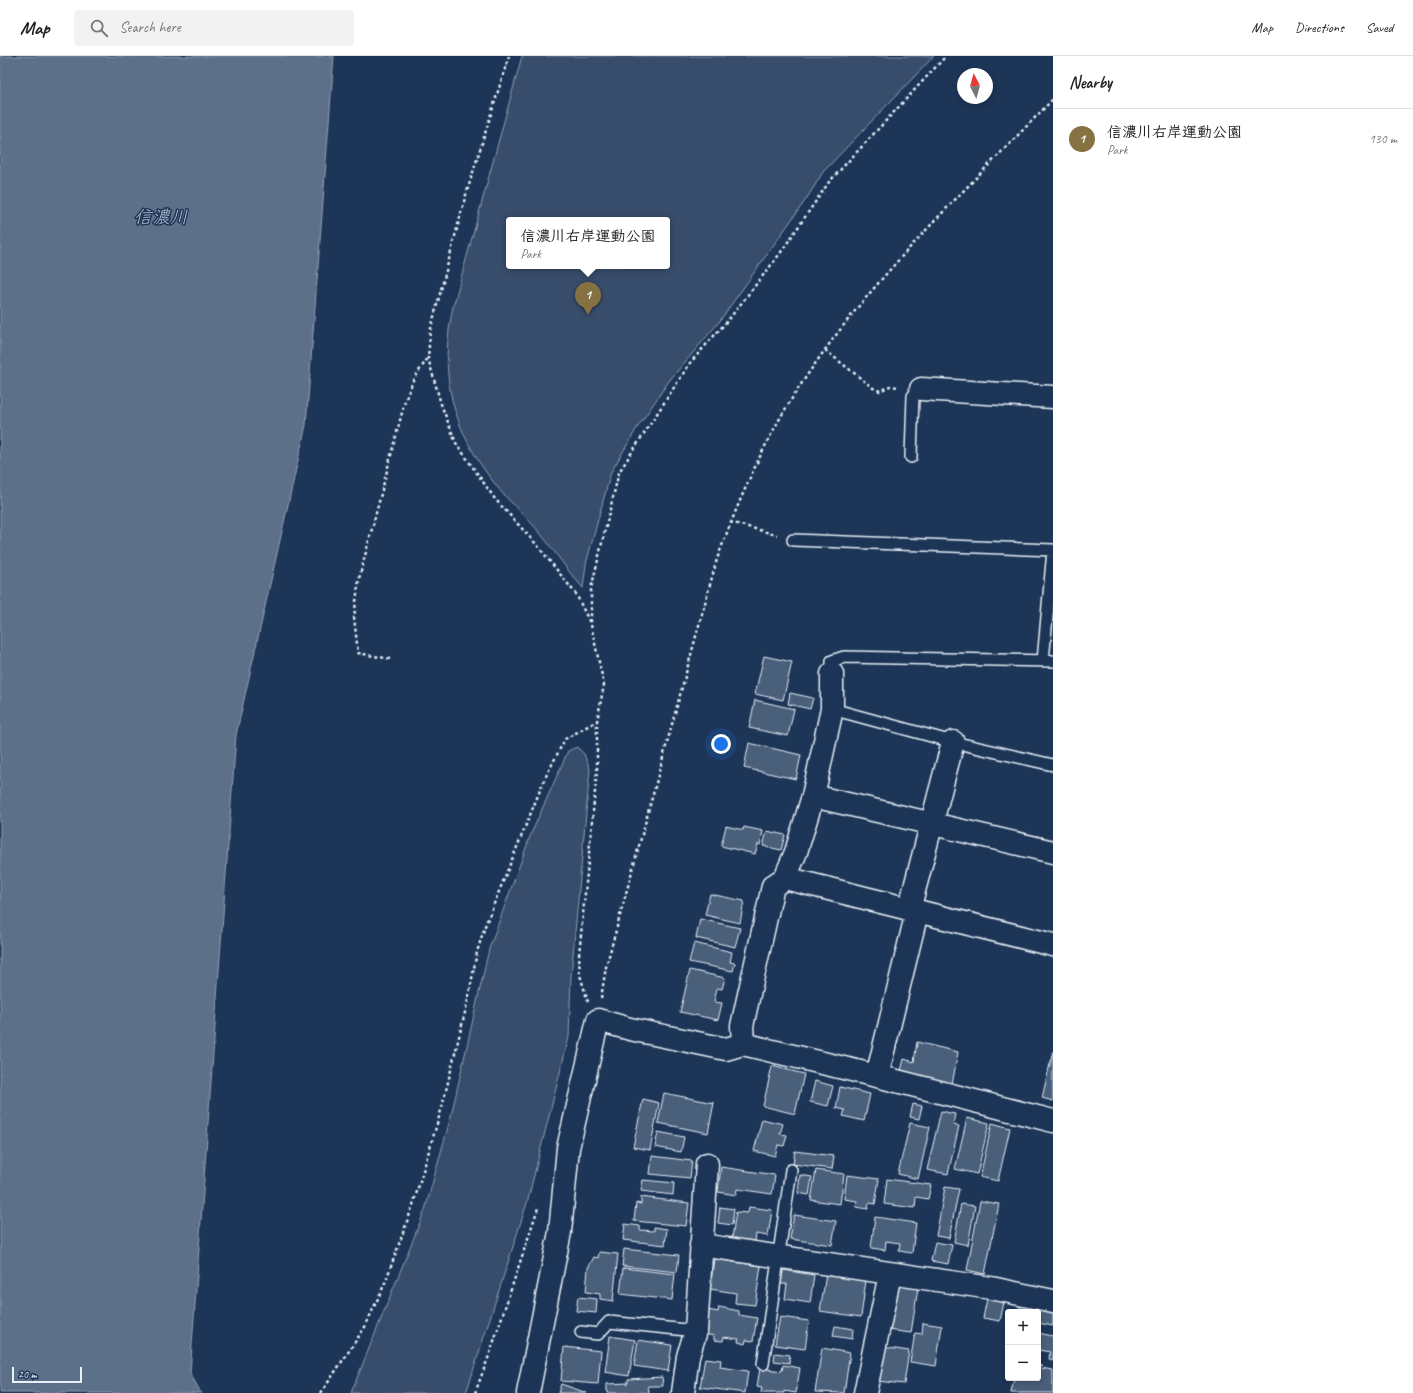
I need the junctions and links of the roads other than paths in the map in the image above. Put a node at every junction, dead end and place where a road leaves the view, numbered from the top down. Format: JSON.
{"nodes":[{"id":1,"x":921,"y":388,"type":"joint"},
{"id":2,"x":1053,"y":397,"type":"edge"},
{"id":3,"x":911,"y":457,"type":"dead end"},
{"id":4,"x":793,"y":540,"type":"road end"},
{"id":5,"x":1048,"y":661,"type":"edge"},
{"id":6,"x":832,"y":674,"type":"joint"},
{"id":7,"x":832,"y":709,"type":"junction"},
{"id":8,"x":953,"y":742,"type":"junction"},
{"id":9,"x":1053,"y":764,"type":"edge"},
{"id":10,"x":813,"y":796,"type":"junction"},
{"id":11,"x":930,"y":823,"type":"junction"},
{"id":12,"x":1053,"y":852,"type":"edge"},
{"id":13,"x":785,"y":878,"type":"junction"},
{"id":14,"x":913,"y":911,"type":"junction"},
{"id":15,"x":1053,"y":945,"type":"edge"},
{"id":16,"x":743,"y":1044,"type":"junction"},
{"id":17,"x":877,"y":1076,"type":"junction"},
{"id":18,"x":1053,"y":1121,"type":"edge"},
{"id":19,"x":707,"y":1164,"type":"dead end"},
{"id":20,"x":791,"y":1170,"type":"dead end"},
{"id":21,"x":701,"y":1245,"type":"junction"},
{"id":22,"x":779,"y":1257,"type":"junction"},
{"id":23,"x":890,"y":1274,"type":"junction"},
{"id":24,"x":1053,"y":1301,"type":"edge"},
{"id":25,"x":696,"y":1331,"type":"junction"},
{"id":26,"x":581,"y":1332,"type":"dead end"},
{"id":27,"x":763,"y":1364,"type":"dead end"},
{"id":28,"x":528,"y":1393,"type":"edge"},
{"id":29,"x":683,"y":1393,"type":"edge"},
{"id":30,"x":865,"y":1393,"type":"edge"}],
"edges":[{"from":1,"to":2,"type":"street"},
{"from":1,"to":3,"type":"lane"},
{"from":4,"to":5,"type":"lane"},
{"from":5,"to":6,"type":"lane"},
{"from":6,"to":7,"type":"street"},
{"from":7,"to":8,"type":"lane"},
{"from":7,"to":10,"type":"street"},
{"from":8,"to":9,"type":"lane"},
{"from":8,"to":11,"type":"street"},
{"from":10,"to":11,"type":"street"},
{"from":10,"to":13,"type":"street"},
{"from":11,"to":12,"type":"street"},
{"from":11,"to":14,"type":"street"},
{"from":13,"to":14,"type":"street"},
{"from":13,"to":16,"type":"street"},
{"from":14,"to":15,"type":"street"},
{"from":14,"to":17,"type":"street"},
{"from":16,"to":17,"type":"street"},
{"from":16,"to":28,"type":"street"},
{"from":17,"to":18,"type":"street"},
{"from":19,"to":21,"type":"street"},
{"from":20,"to":22,"type":"lane"},
{"from":21,"to":22,"type":"street"},
{"from":21,"to":25,"type":"street"},
{"from":22,"to":23,"type":"street"},
{"from":22,"to":27,"type":"lane"},
{"from":23,"to":24,"type":"street"},
{"from":23,"to":30,"type":"street"},
{"from":25,"to":26,"type":"lane"},
{"from":25,"to":29,"type":"street"}]}
